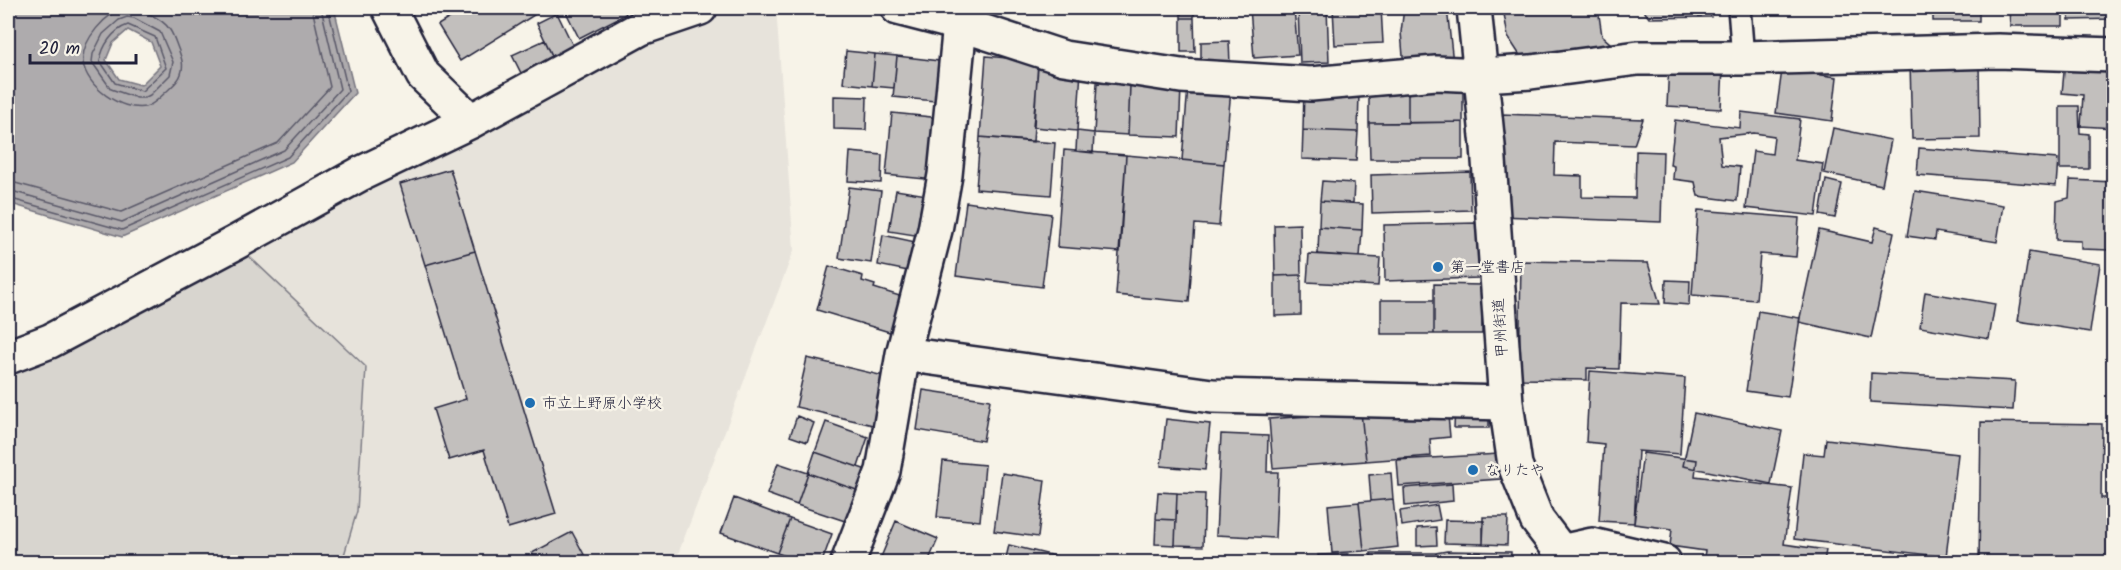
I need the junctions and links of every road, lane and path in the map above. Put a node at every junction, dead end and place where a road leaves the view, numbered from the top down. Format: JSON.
{"nodes":[{"id":1,"x":389,"y":8,"type":"edge"},
{"id":2,"x":700,"y":8,"type":"edge"},
{"id":3,"x":898,"y":8,"type":"edge"},
{"id":4,"x":1474,"y":8,"type":"edge"},
{"id":5,"x":1739,"y":8,"type":"edge"},
{"id":6,"x":960,"y":24,"type":"junction"},
{"id":7,"x":2114,"y":55,"type":"edge"},
{"id":8,"x":1743,"y":58,"type":"junction"},
{"id":9,"x":1482,"y":75,"type":"junction"},
{"id":10,"x":471,"y":121,"type":"junction"},
{"id":11,"x":903,"y":354,"type":"junction"},
{"id":12,"x":8,"y":357,"type":"edge"},
{"id":13,"x":1506,"y":403,"type":"junction"},
{"id":14,"x":1564,"y":557,"type":"edge"},
{"id":15,"x":848,"y":562,"type":"edge"},
{"id":16,"x":1664,"y":562,"type":"edge"}],
"edges":[{"from":1,"to":10,"type":"main road"},
{"from":2,"to":10,"type":"main road"},
{"from":3,"to":6,"type":"main road"},
{"from":4,"to":9,"type":"main road","name":"甲州街道"},
{"from":5,"to":8,"type":"lane"},
{"from":6,"to":9,"type":"main road"},
{"from":6,"to":11,"type":"main road"},
{"from":7,"to":8,"type":"main road"},
{"from":8,"to":9,"type":"main road"},
{"from":9,"to":13,"type":"main road","name":"甲州街道"},
{"from":10,"to":12,"type":"main road"},
{"from":11,"to":13,"type":"main road"},
{"from":11,"to":15,"type":"main road"},
{"from":13,"to":14,"type":"main road","name":"甲州街道"},
{"from":14,"to":16,"type":"main road"}]}
